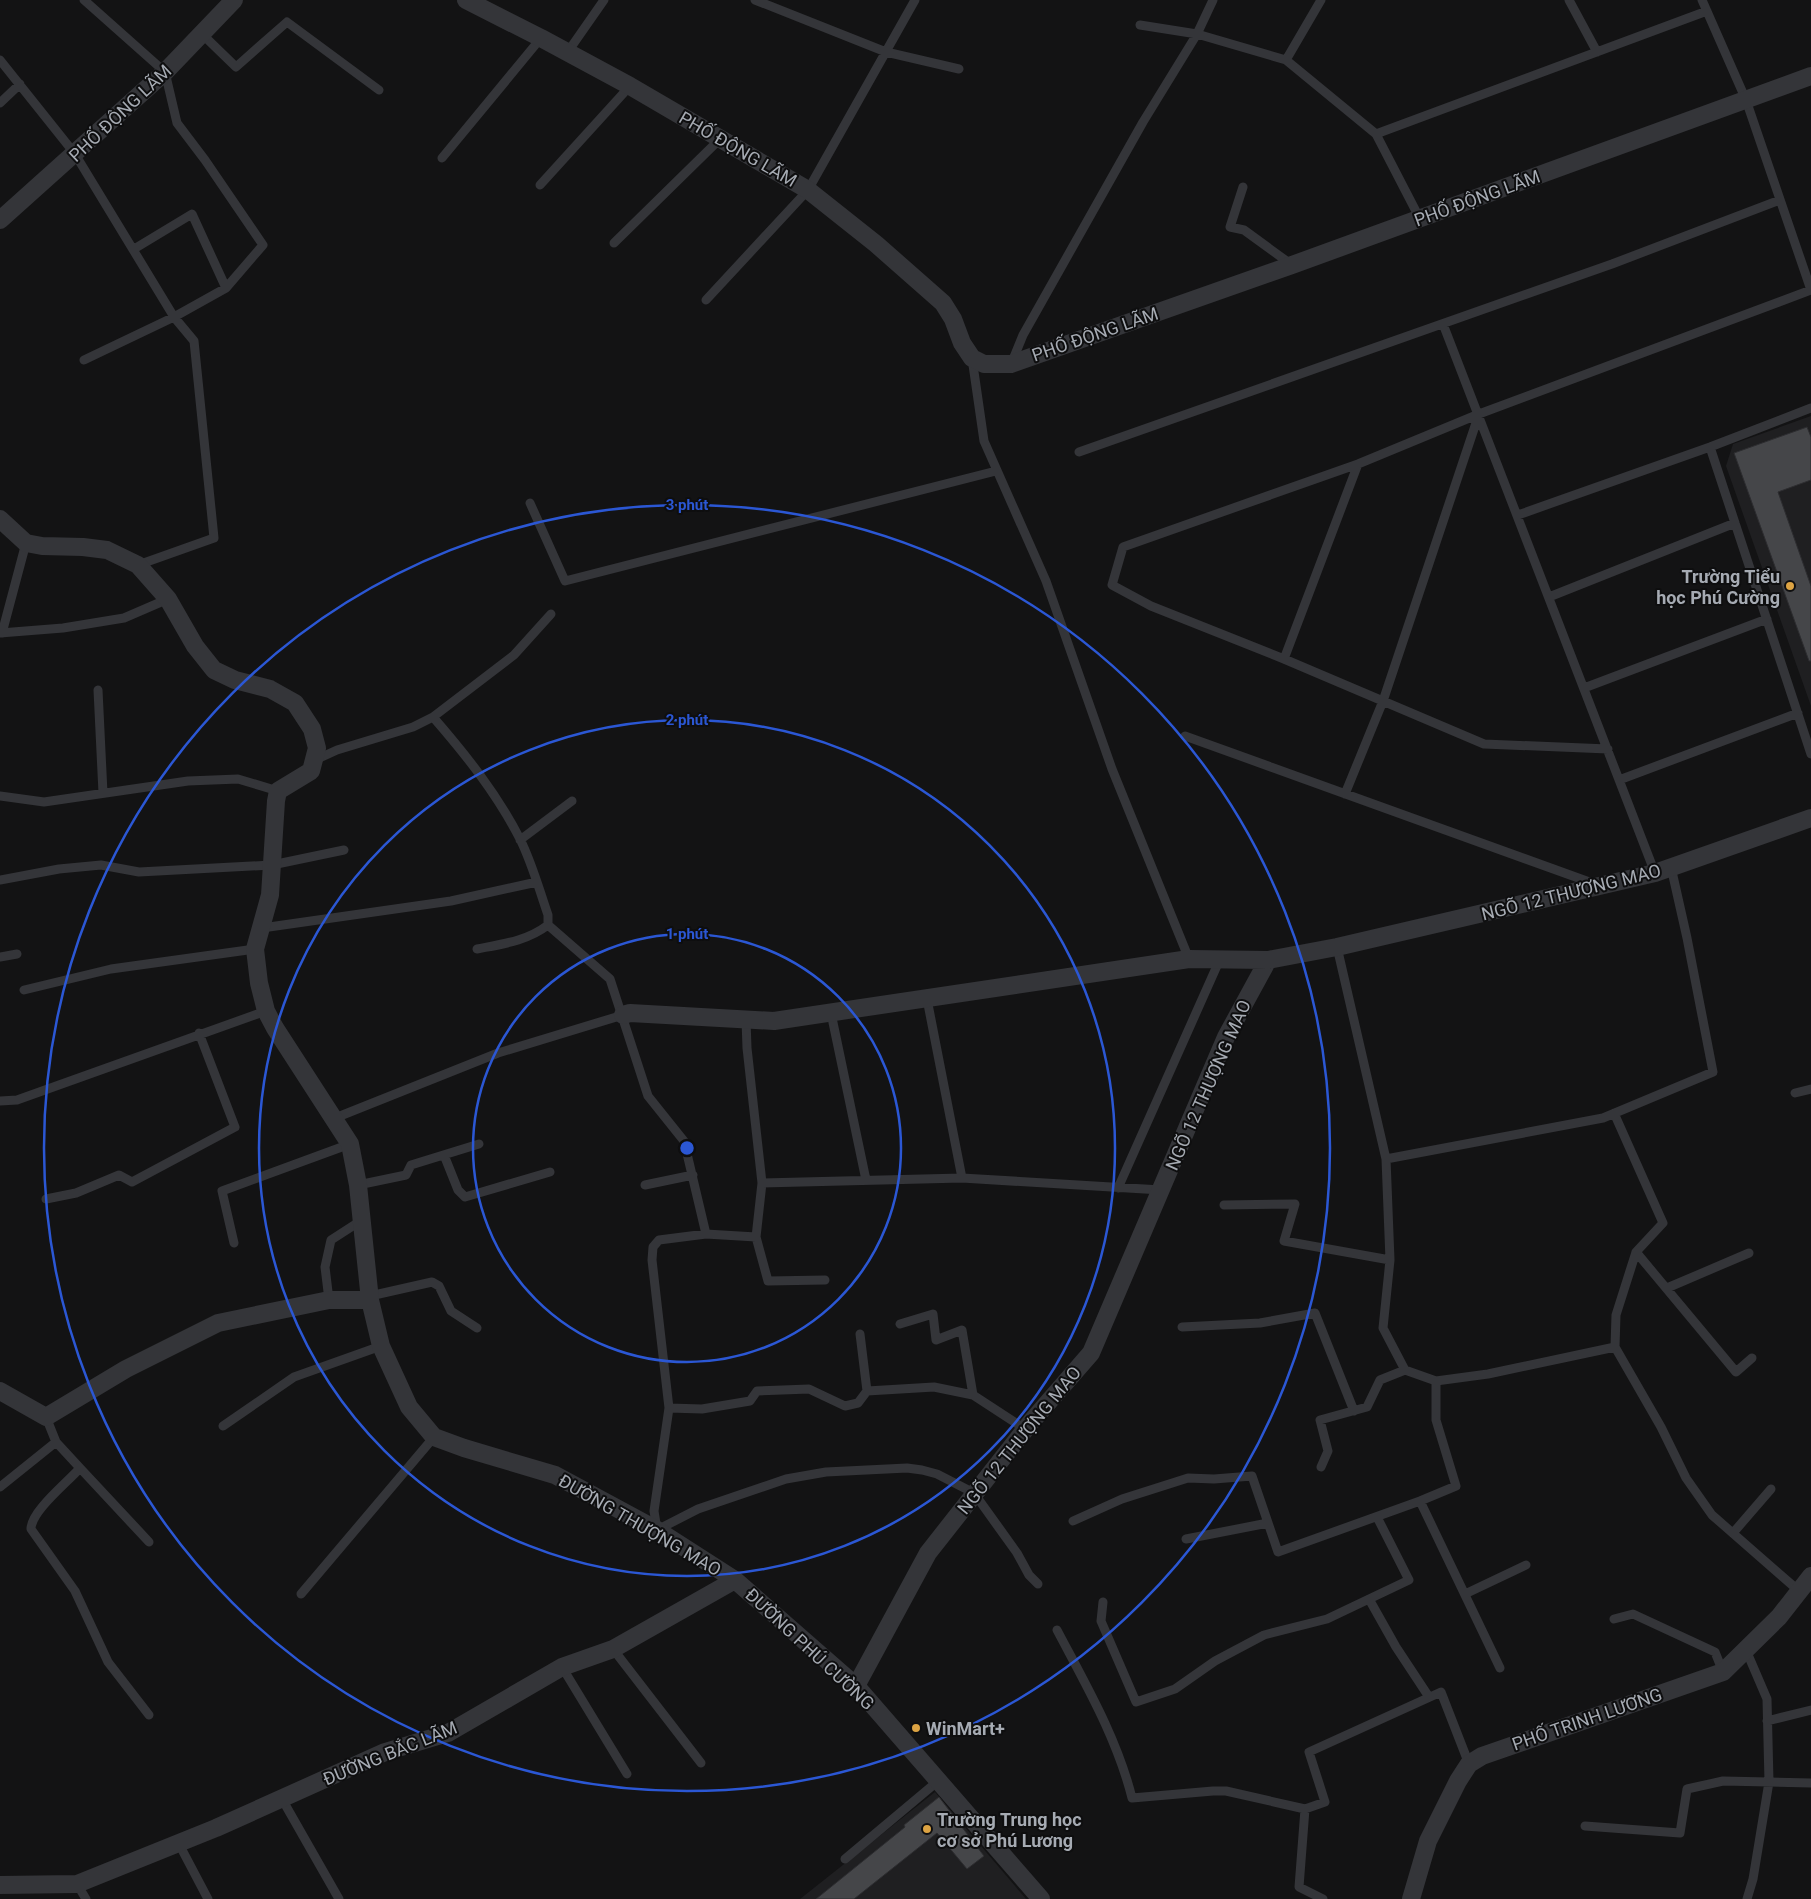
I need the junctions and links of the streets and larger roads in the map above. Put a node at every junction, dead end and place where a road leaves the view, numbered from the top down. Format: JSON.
{"nodes":[{"id":1,"x":234,"y":0,"type":"edge"},
{"id":2,"x":466,"y":0,"type":"edge"},
{"id":3,"x":485,"y":4,"type":"edge"},
{"id":4,"x":1811,"y":76,"type":"edge"},
{"id":5,"x":0,"y":220,"type":"edge"},
{"id":6,"x":0,"y":519,"type":"edge"},
{"id":7,"x":1811,"y":818,"type":"edge"},
{"id":8,"x":1268,"y":960,"type":"junction"},
{"id":9,"x":623,"y":1015,"type":"road end"},
{"id":10,"x":370,"y":1298,"type":"junction"},
{"id":11,"x":0,"y":1391,"type":"edge"},
{"id":12,"x":1811,"y":1576,"type":"edge"},
{"id":13,"x":735,"y":1580,"type":"junction"},
{"id":14,"x":856,"y":1686,"type":"junction"},
{"id":15,"x":0,"y":1885,"type":"edge"},
{"id":16,"x":82,"y":1892,"type":"edge"},
{"id":17,"x":1041,"y":1899,"type":"edge"},
{"id":18,"x":1411,"y":1899,"type":"edge"}],
"edges":[{"from":1,"to":5,"type":"street","name":"PHỐ ĐỘNG LÃM"},
{"from":2,"to":3,"type":"street","name":"PHỐ ĐỘNG LÃM"},
{"from":3,"to":4,"type":"street","name":"PHỐ ĐỘNG LÃM"},
{"from":6,"to":10,"type":"street","name":"ĐƯỜNG THƯỢNG MAO"},
{"from":7,"to":8,"type":"street","name":"NGÕ 12 THƯỢNG MAO"},
{"from":8,"to":9,"type":"street"},
{"from":8,"to":14,"type":"street","name":"NGÕ 12 THƯỢNG MAO"},
{"from":10,"to":11,"type":"street"},
{"from":10,"to":13,"type":"street","name":"ĐƯỜNG THƯỢNG MAO"},
{"from":12,"to":18,"type":"street","name":"PHỐ TRINH LƯƠNG"},
{"from":13,"to":14,"type":"street","name":"ĐƯỜNG PHÚ CƯỜNG"},
{"from":13,"to":16,"type":"street","name":"ĐƯỜNG BẮC LÃM"},
{"from":14,"to":17,"type":"street","name":"ĐƯỜNG PHÚ CƯỜNG"},
{"from":15,"to":16,"type":"street","name":"ĐƯỜNG BẮC LÃM"}]}
